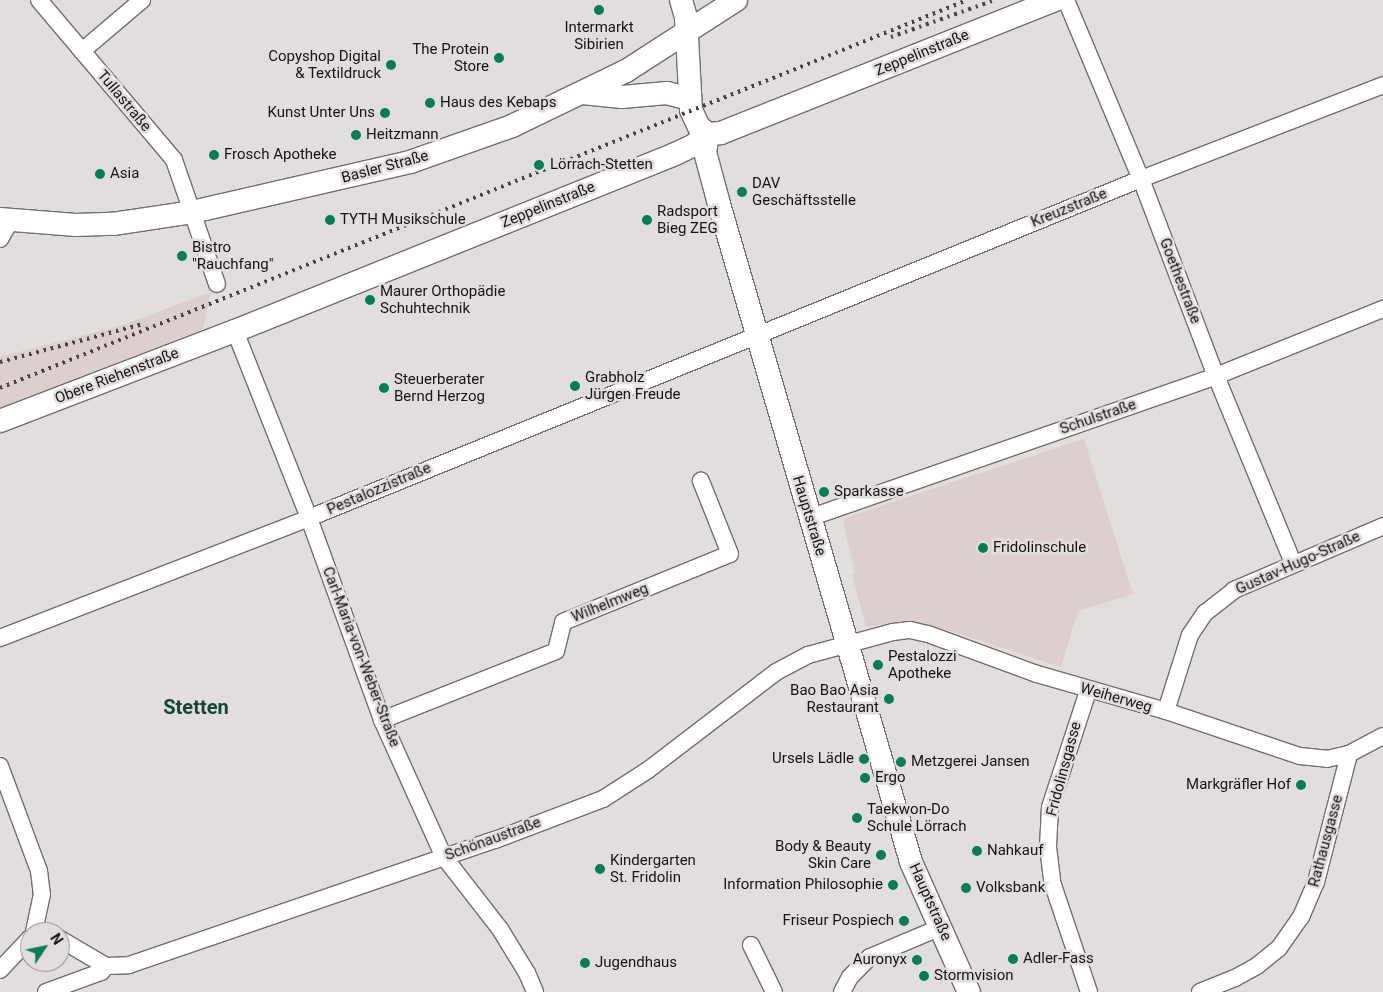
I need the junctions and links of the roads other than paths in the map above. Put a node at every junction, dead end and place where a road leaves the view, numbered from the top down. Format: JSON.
{"nodes":[{"id":1,"x":39,"y":0,"type":"edge"},
{"id":2,"x":142,"y":0,"type":"edge"},
{"id":3,"x":681,"y":0,"type":"edge"},
{"id":4,"x":736,"y":0,"type":"edge"},
{"id":5,"x":1055,"y":0,"type":"edge"},
{"id":6,"x":1066,"y":0,"type":"edge"},
{"id":7,"x":687,"y":34,"type":"junction"},
{"id":8,"x":82,"y":51,"type":"junction"},
{"id":9,"x":1383,"y":85,"type":"edge"},
{"id":10,"x":582,"y":92,"type":"junction"},
{"id":11,"x":690,"y":99,"type":"junction"},
{"id":12,"x":708,"y":134,"type":"junction"},
{"id":13,"x":1141,"y":179,"type":"junction"},
{"id":14,"x":192,"y":212,"type":"junction"},
{"id":15,"x":4,"y":226,"type":"edge"},
{"id":16,"x":217,"y":284,"type":"dead end"},
{"id":17,"x":1383,"y":309,"type":"edge"},
{"id":18,"x":235,"y":332,"type":"junction"},
{"id":19,"x":758,"y":337,"type":"junction"},
{"id":20,"x":1216,"y":376,"type":"junction"},
{"id":21,"x":0,"y":420,"type":"edge"},
{"id":22,"x":701,"y":481,"type":"dead end"},
{"id":23,"x":309,"y":518,"type":"junction"},
{"id":24,"x":809,"y":518,"type":"junction"},
{"id":25,"x":1383,"y":526,"type":"edge"},
{"id":26,"x":1293,"y":563,"type":"junction"},
{"id":27,"x":0,"y":638,"type":"edge"},
{"id":28,"x":847,"y":644,"type":"junction"},
{"id":29,"x":1088,"y":690,"type":"junction"},
{"id":30,"x":1166,"y":712,"type":"junction"},
{"id":31,"x":382,"y":720,"type":"junction"},
{"id":32,"x":1383,"y":736,"type":"edge"},
{"id":33,"x":1349,"y":754,"type":"junction"},
{"id":34,"x":0,"y":766,"type":"edge"},
{"id":35,"x":444,"y":857,"type":"junction"},
{"id":36,"x":38,"y":922,"type":"edge"},
{"id":37,"x":941,"y":927,"type":"junction"},
{"id":38,"x":70,"y":945,"type":"edge"},
{"id":39,"x":751,"y":945,"type":"dead end"},
{"id":40,"x":20,"y":949,"type":"edge"},
{"id":41,"x":106,"y":966,"type":"junction"},
{"id":42,"x":0,"y":970,"type":"edge"},
{"id":43,"x":1240,"y":985,"type":"edge"},
{"id":44,"x":46,"y":992,"type":"edge"},
{"id":45,"x":535,"y":992,"type":"edge"},
{"id":46,"x":774,"y":992,"type":"edge"},
{"id":47,"x":842,"y":992,"type":"edge"},
{"id":48,"x":969,"y":992,"type":"edge"},
{"id":49,"x":1089,"y":992,"type":"edge"},
{"id":50,"x":1200,"y":992,"type":"edge"}],
"edges":[{"from":1,"to":8,"type":"street","name":"Tullastraße"},
{"from":2,"to":8,"type":"street"},
{"from":3,"to":7,"type":"main road"},
{"from":4,"to":7,"type":"main road","name":"Basler Straße"},
{"from":5,"to":12,"type":"main road","name":"Zeppelinstraße"},
{"from":6,"to":13,"type":"street","name":"Goethestraße"},
{"from":7,"to":10,"type":"main road","name":"Basler Straße"},
{"from":7,"to":11,"type":"main road"},
{"from":8,"to":14,"type":"street","name":"Tullastraße"},
{"from":9,"to":13,"type":"street","name":"Kreuzstraße"},
{"from":10,"to":11,"type":"main road"},
{"from":10,"to":14,"type":"main road","name":"Basler Straße"},
{"from":11,"to":12,"type":"main road"},
{"from":12,"to":18,"type":"main road","name":"Zeppelinstraße"},
{"from":12,"to":19,"type":"main road","name":"Hauptstraße"},
{"from":13,"to":19,"type":"street","name":"Kreuzstraße"},
{"from":13,"to":20,"type":"street","name":"Goethestraße"},
{"from":14,"to":15,"type":"main road","name":"Basler Straße"},
{"from":14,"to":16,"type":"street"},
{"from":17,"to":20,"type":"street","name":"Schulstraße"},
{"from":18,"to":21,"type":"main road","name":"Obere Riehenstraße"},
{"from":18,"to":23,"type":"street","name":"Carl-Maria-von-Weber-Straße"},
{"from":19,"to":23,"type":"street","name":"Pestalozzistraße"},
{"from":19,"to":24,"type":"main road","name":"Hauptstraße"},
{"from":20,"to":24,"type":"street","name":"Schulstraße"},
{"from":20,"to":26,"type":"street","name":"Goethestraße"},
{"from":22,"to":31,"type":"street","name":"Wilhelmweg"},
{"from":23,"to":27,"type":"street","name":"Pestalozzistraße"},
{"from":23,"to":31,"type":"street","name":"Carl-Maria-von-Weber-Straße"},
{"from":24,"to":28,"type":"main road","name":"Hauptstraße"},
{"from":25,"to":26,"type":"street","name":"Gustav-Hugo-Straße"},
{"from":26,"to":30,"type":"street","name":"Gustav-Hugo-Straße"},
{"from":28,"to":29,"type":"street","name":"Weiherweg"},
{"from":28,"to":35,"type":"street","name":"Schönaustraße"},
{"from":28,"to":37,"type":"main road","name":"Hauptstraße"},
{"from":29,"to":30,"type":"street","name":"Weiherweg"},
{"from":29,"to":49,"type":"street","name":"Fridolinsgasse"},
{"from":30,"to":33,"type":"street","name":"Weiherweg"},
{"from":31,"to":35,"type":"street","name":"Carl-Maria-von-Weber-Straße"},
{"from":32,"to":33,"type":"street","name":"Weiherweg"},
{"from":33,"to":43,"type":"street","name":"Rathausgasse"},
{"from":34,"to":36,"type":"street"},
{"from":35,"to":41,"type":"street","name":"Schönaustraße"},
{"from":35,"to":45,"type":"street","name":"Carl-Maria-von-Weber-Straße"},
{"from":37,"to":47,"type":"street"},
{"from":37,"to":48,"type":"main road","name":"Hauptstraße"},
{"from":38,"to":41,"type":"street"},
{"from":39,"to":46,"type":"street"},
{"from":40,"to":42,"type":"street"},
{"from":41,"to":44,"type":"street","name":"Schönaustraße"},
{"from":43,"to":50,"type":"street","name":"Rathausgasse"}]}
